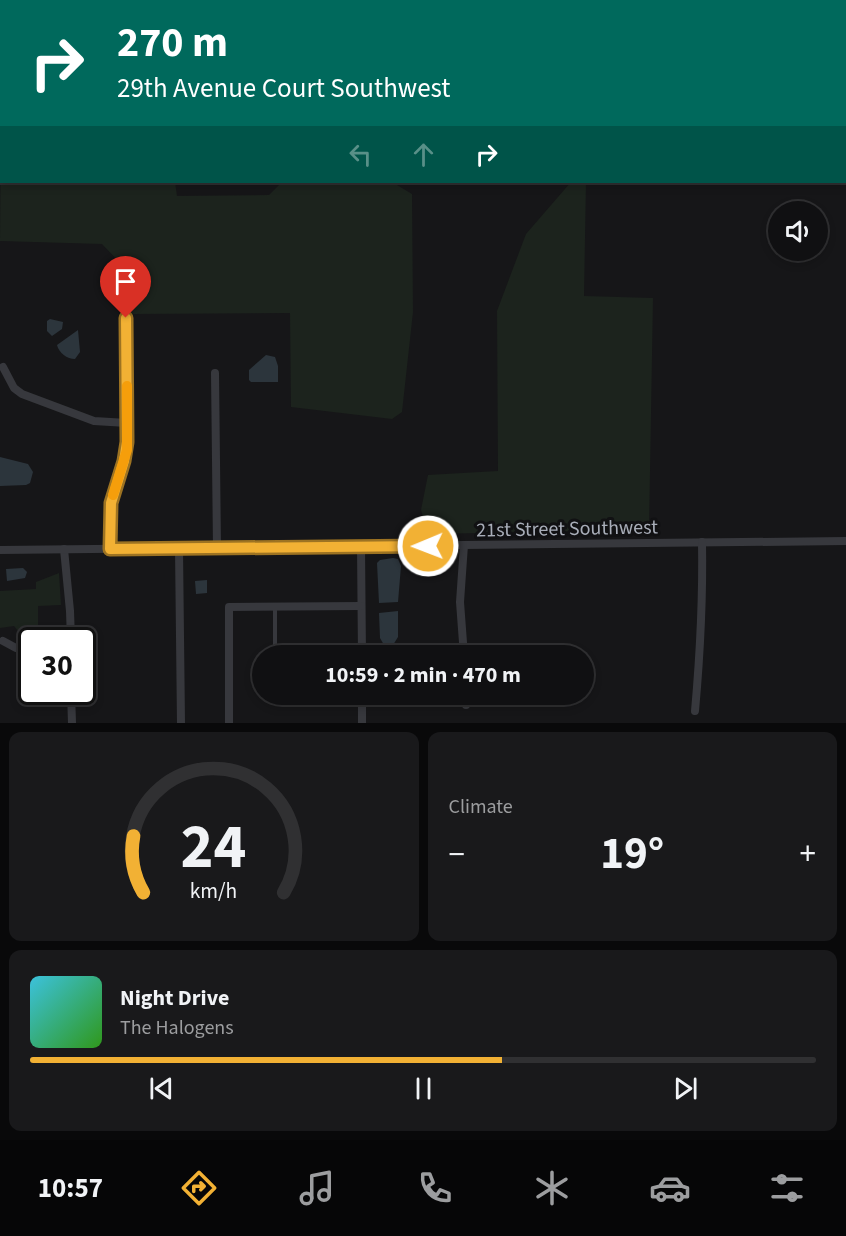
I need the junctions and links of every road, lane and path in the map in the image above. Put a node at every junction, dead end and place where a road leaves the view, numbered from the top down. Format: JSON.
{"nodes":[{"id":1,"x":126,"y":318,"type":"dead end"},
{"id":2,"x":3,"y":367,"type":"dead end"},
{"id":3,"x":214,"y":373,"type":"dead end"},
{"id":4,"x":127,"y":423,"type":"junction"},
{"id":5,"x":846,"y":541,"type":"edge"},
{"id":6,"x":702,"y":542,"type":"junction"},
{"id":7,"x":464,"y":545,"type":"junction"},
{"id":8,"x":361,"y":546,"type":"junction"},
{"id":9,"x":217,"y":548,"type":"junction"},
{"id":10,"x":64,"y":549,"type":"junction"},
{"id":11,"x":110,"y":549,"type":"junction"},
{"id":12,"x":179,"y":549,"type":"junction"},
{"id":13,"x":0,"y":550,"type":"edge"},
{"id":14,"x":362,"y":606,"type":"junction"},
{"id":15,"x":275,"y":607,"type":"junction"},
{"id":16,"x":70,"y":627,"type":"edge"},
{"id":17,"x":3,"y":641,"type":"dead end"},
{"id":18,"x":275,"y":645,"type":"edge"},
{"id":19,"x":362,"y":645,"type":"edge"},
{"id":20,"x":463,"y":645,"type":"edge"},
{"id":21,"x":18,"y":648,"type":"edge"},
{"id":22,"x":71,"y":705,"type":"edge"},
{"id":23,"x":362,"y":705,"type":"edge"},
{"id":24,"x":695,"y":711,"type":"dead end"},
{"id":25,"x":72,"y":723,"type":"edge"},
{"id":26,"x":181,"y":723,"type":"edge"},
{"id":27,"x":229,"y":723,"type":"edge"},
{"id":28,"x":362,"y":723,"type":"edge"}],
"edges":[{"from":1,"to":4,"type":"street"},
{"from":2,"to":4,"type":"street"},
{"from":3,"to":9,"type":"street"},
{"from":4,"to":11,"type":"street"},
{"from":5,"to":6,"type":"street","name":"21st Street Southwest"},
{"from":6,"to":7,"type":"street","name":"21st Street Southwest"},
{"from":6,"to":24,"type":"street"},
{"from":7,"to":8,"type":"street","name":"21st Street Southwest"},
{"from":7,"to":20,"type":"street"},
{"from":8,"to":9,"type":"street","name":"21st Street Southwest"},
{"from":8,"to":14,"type":"street"},
{"from":9,"to":12,"type":"street","name":"21st Street Southwest"},
{"from":10,"to":11,"type":"street","name":"21st Street Southwest"},
{"from":10,"to":13,"type":"street","name":"21st Street Southwest"},
{"from":10,"to":16,"type":"street"},
{"from":11,"to":12,"type":"street","name":"21st Street Southwest"},
{"from":12,"to":26,"type":"street"},
{"from":14,"to":15,"type":"street"},
{"from":14,"to":19,"type":"street"},
{"from":15,"to":18,"type":"lane"},
{"from":15,"to":27,"type":"street"},
{"from":17,"to":21,"type":"street"},
{"from":22,"to":25,"type":"street"},
{"from":23,"to":28,"type":"street"}]}
